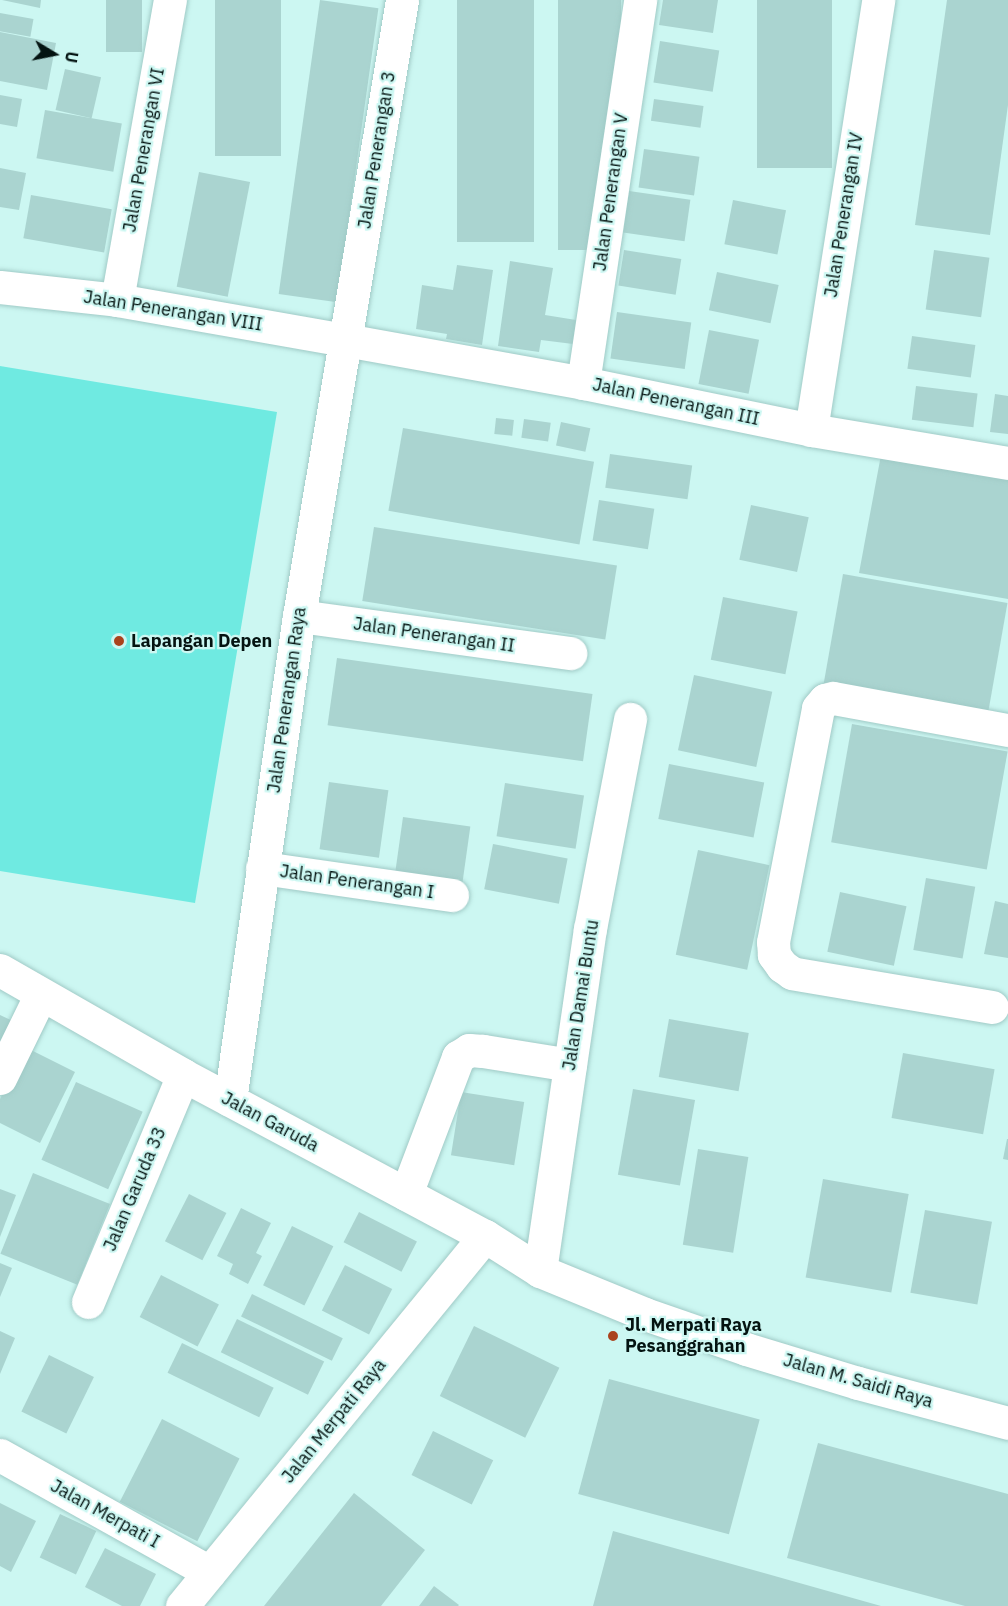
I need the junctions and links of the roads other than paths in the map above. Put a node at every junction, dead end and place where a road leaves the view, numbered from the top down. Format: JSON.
{"nodes":[{"id":1,"x":170,"y":0,"type":"edge"},
{"id":2,"x":402,"y":0,"type":"edge"},
{"id":3,"x":640,"y":0,"type":"edge"},
{"id":4,"x":878,"y":0,"type":"edge"},
{"id":5,"x":0,"y":287,"type":"edge"},
{"id":6,"x":117,"y":300,"type":"junction"},
{"id":7,"x":352,"y":301,"type":"joint"},
{"id":8,"x":345,"y":340,"type":"junction"},
{"id":9,"x":583,"y":383,"type":"junction"},
{"id":10,"x":811,"y":430,"type":"junction"},
{"id":11,"x":1008,"y":463,"type":"edge"},
{"id":12,"x":298,"y":616,"type":"junction"},
{"id":13,"x":570,"y":653,"type":"dead end"},
{"id":14,"x":630,"y":719,"type":"dead end"},
{"id":15,"x":1008,"y":730,"type":"edge"},
{"id":16,"x":262,"y":868,"type":"junction"},
{"id":17,"x":452,"y":895,"type":"dead end"},
{"id":18,"x":0,"y":970,"type":"edge"},
{"id":19,"x":41,"y":994,"type":"junction"},
{"id":20,"x":992,"y":1007,"type":"dead end"},
{"id":21,"x":570,"y":1065,"type":"junction"},
{"id":22,"x":183,"y":1076,"type":"junction"},
{"id":23,"x":0,"y":1078,"type":"edge"},
{"id":24,"x":230,"y":1100,"type":"junction"},
{"id":25,"x":406,"y":1194,"type":"junction"},
{"id":26,"x":485,"y":1236,"type":"junction"},
{"id":27,"x":540,"y":1271,"type":"junction"},
{"id":28,"x":88,"y":1302,"type":"dead end"},
{"id":29,"x":1008,"y":1423,"type":"edge"},
{"id":30,"x":0,"y":1455,"type":"edge"},
{"id":31,"x":209,"y":1572,"type":"junction"},
{"id":32,"x":182,"y":1606,"type":"edge"}],
"edges":[{"from":1,"to":6,"type":"street","name":"Jalan Penerangan VI"},
{"from":2,"to":7,"type":"street","name":"Jalan Penerangan 3"},
{"from":3,"to":9,"type":"street","name":"Jalan Penerangan V"},
{"from":4,"to":10,"type":"street","name":"Jalan Penerangan IV"},
{"from":5,"to":6,"type":"street","name":"Jalan Penerangan VIII"},
{"from":6,"to":8,"type":"street","name":"Jalan Penerangan VIII"},
{"from":7,"to":8,"type":"street","name":"Jalan Penerangan Raya"},
{"from":8,"to":9,"type":"street","name":"Jalan Penerangan III"},
{"from":8,"to":12,"type":"street","name":"Jalan Penerangan Raya"},
{"from":9,"to":10,"type":"street","name":"Jalan Penerangan III"},
{"from":10,"to":11,"type":"street","name":"Jalan Penerangan III"},
{"from":12,"to":13,"type":"street","name":"Jalan Penerangan II"},
{"from":12,"to":16,"type":"street","name":"Jalan Penerangan Raya"},
{"from":14,"to":21,"type":"street","name":"Jalan Damai Buntu"},
{"from":15,"to":20,"type":"street"},
{"from":16,"to":17,"type":"street","name":"Jalan Penerangan I"},
{"from":16,"to":24,"type":"street","name":"Jalan Penerangan Raya"},
{"from":18,"to":19,"type":"street","name":"Jalan Garuda"},
{"from":19,"to":22,"type":"street","name":"Jalan Garuda"},
{"from":19,"to":23,"type":"street"},
{"from":21,"to":25,"type":"street"},
{"from":21,"to":27,"type":"street","name":"Jalan Damai Buntu"},
{"from":22,"to":24,"type":"street","name":"Jalan Garuda"},
{"from":22,"to":28,"type":"street","name":"Jalan Garuda 33"},
{"from":24,"to":25,"type":"street","name":"Jalan Garuda"},
{"from":25,"to":26,"type":"street","name":"Jalan Garuda"},
{"from":26,"to":27,"type":"street","name":"Jalan Garuda"},
{"from":26,"to":31,"type":"street","name":"Jalan Merpati Raya"},
{"from":27,"to":29,"type":"street","name":"Jalan M. Saidi Raya"},
{"from":30,"to":31,"type":"street","name":"Jalan Merpati I"},
{"from":31,"to":32,"type":"street","name":"Jalan Merpati Raya"}]}
